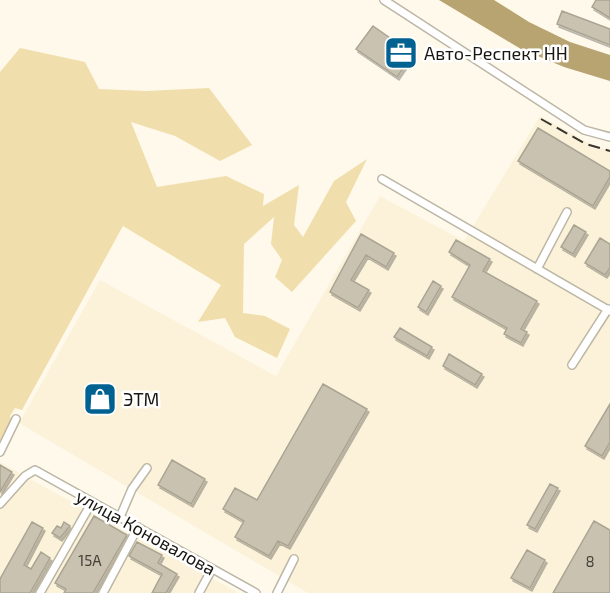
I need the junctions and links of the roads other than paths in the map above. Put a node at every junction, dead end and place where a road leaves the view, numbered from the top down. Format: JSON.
{"nodes":[{"id":1,"x":384,"y":0,"type":"edge"},
{"id":2,"x":610,"y":137,"type":"edge"},
{"id":3,"x":382,"y":179,"type":"dead end"},
{"id":4,"x":567,"y":212,"type":"dead end"},
{"id":5,"x":537,"y":269,"type":"junction"},
{"id":6,"x":609,"y":310,"type":"edge"},
{"id":7,"x":572,"y":365,"type":"dead end"},
{"id":8,"x":16,"y":419,"type":"dead end"},
{"id":9,"x":0,"y":452,"type":"edge"},
{"id":10,"x":147,"y":468,"type":"dead end"},
{"id":11,"x":92,"y":502,"type":"junction"},
{"id":12,"x":0,"y":504,"type":"edge"},
{"id":13,"x":120,"y":517,"type":"junction"},
{"id":14,"x":138,"y":527,"type":"junction"},
{"id":15,"x":294,"y":560,"type":"dead end"},
{"id":16,"x":212,"y":568,"type":"junction"},
{"id":17,"x":254,"y":592,"type":"edge"},
{"id":18,"x":40,"y":593,"type":"edge"},
{"id":19,"x":103,"y":593,"type":"edge"},
{"id":20,"x":199,"y":593,"type":"edge"},
{"id":21,"x":277,"y":593,"type":"edge"}],
"edges":[{"from":1,"to":2,"type":"street"},
{"from":3,"to":5,"type":"street"},
{"from":4,"to":5,"type":"street"},
{"from":5,"to":6,"type":"street"},
{"from":6,"to":7,"type":"street"},
{"from":8,"to":9,"type":"street"},
{"from":10,"to":13,"type":"street"},
{"from":11,"to":12,"type":"street","name":"улица Коновалова"},
{"from":11,"to":13,"type":"street","name":"улица Коновалова"},
{"from":11,"to":18,"type":"street"},
{"from":13,"to":14,"type":"street","name":"улица Коновалова"},
{"from":14,"to":16,"type":"street","name":"улица Коновалова"},
{"from":14,"to":19,"type":"street"},
{"from":15,"to":21,"type":"street"},
{"from":16,"to":17,"type":"street","name":"улица Коновалова"},
{"from":16,"to":20,"type":"street"}]}
